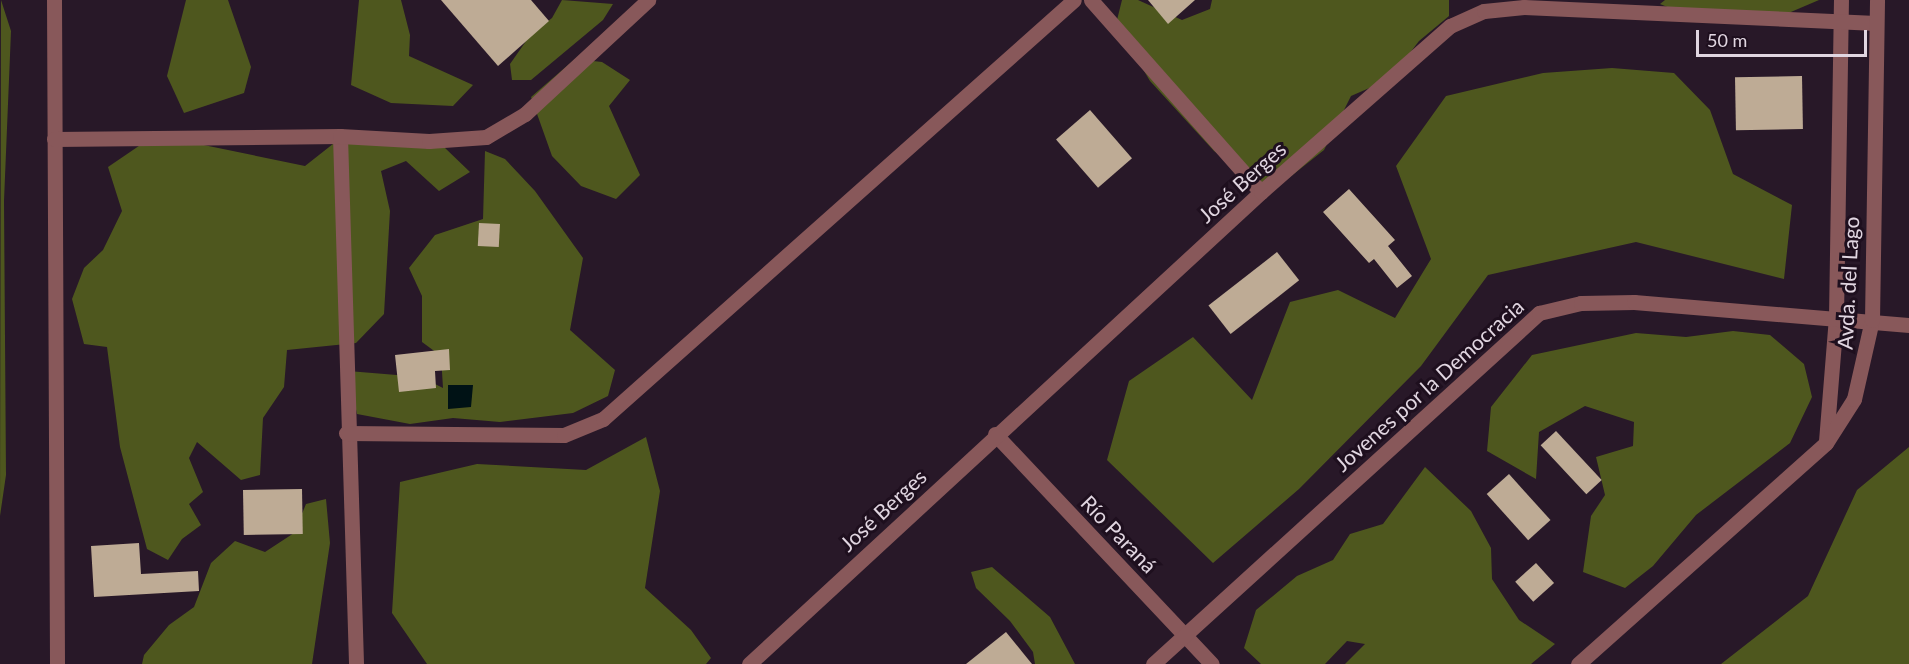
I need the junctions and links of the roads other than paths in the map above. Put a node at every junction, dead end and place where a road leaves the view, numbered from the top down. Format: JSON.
{"nodes":[{"id":1,"x":54,"y":0,"type":"edge"},
{"id":2,"x":648,"y":0,"type":"edge"},
{"id":3,"x":1074,"y":0,"type":"edge"},
{"id":4,"x":1091,"y":0,"type":"edge"},
{"id":5,"x":1841,"y":0,"type":"edge"},
{"id":6,"x":1876,"y":0,"type":"edge"},
{"id":7,"x":1841,"y":23,"type":"junction"},
{"id":8,"x":1876,"y":23,"type":"junction"},
{"id":9,"x":340,"y":136,"type":"junction"},
{"id":10,"x":54,"y":139,"type":"junction"},
{"id":11,"x":1261,"y":192,"type":"junction"},
{"id":12,"x":1836,"y":317,"type":"junction"},
{"id":13,"x":1872,"y":320,"type":"junction"},
{"id":14,"x":1909,"y":325,"type":"edge"},
{"id":15,"x":346,"y":433,"type":"junction"},
{"id":16,"x":995,"y":434,"type":"junction"},
{"id":17,"x":1826,"y":443,"type":"junction"},
{"id":18,"x":1185,"y":633,"type":"junction"},
{"id":19,"x":57,"y":664,"type":"edge"},
{"id":20,"x":356,"y":664,"type":"edge"},
{"id":21,"x":749,"y":664,"type":"edge"},
{"id":22,"x":1153,"y":664,"type":"edge"},
{"id":23,"x":1212,"y":664,"type":"edge"},
{"id":24,"x":1578,"y":664,"type":"edge"}],
"edges":[{"from":1,"to":10,"type":"street"},
{"from":2,"to":9,"type":"street"},
{"from":3,"to":15,"type":"street"},
{"from":4,"to":11,"type":"street"},
{"from":5,"to":7,"type":"street"},
{"from":6,"to":8,"type":"street","name":"Avda. del Lago"},
{"from":7,"to":8,"type":"street","name":"José Berges"},
{"from":7,"to":11,"type":"street","name":"José Berges"},
{"from":7,"to":12,"type":"street"},
{"from":8,"to":13,"type":"street","name":"Avda. del Lago"},
{"from":9,"to":10,"type":"street"},
{"from":9,"to":15,"type":"street"},
{"from":10,"to":19,"type":"street"},
{"from":11,"to":16,"type":"street","name":"José Berges"},
{"from":12,"to":13,"type":"street","name":"Jovenes por la Democracia"},
{"from":12,"to":17,"type":"street"},
{"from":12,"to":18,"type":"street","name":"Jovenes por la Democracia"},
{"from":13,"to":14,"type":"street","name":"Jovenes por la Democracia"},
{"from":13,"to":17,"type":"street","name":"Avda. del Lago"},
{"from":15,"to":20,"type":"street"},
{"from":16,"to":18,"type":"street","name":"Río Paraná"},
{"from":16,"to":21,"type":"street","name":"José Berges"},
{"from":17,"to":24,"type":"street","name":"Avda. del Lago"},
{"from":18,"to":22,"type":"street","name":"Jovenes por la Democracia"},
{"from":18,"to":23,"type":"street","name":"Río Paraná"}]}
